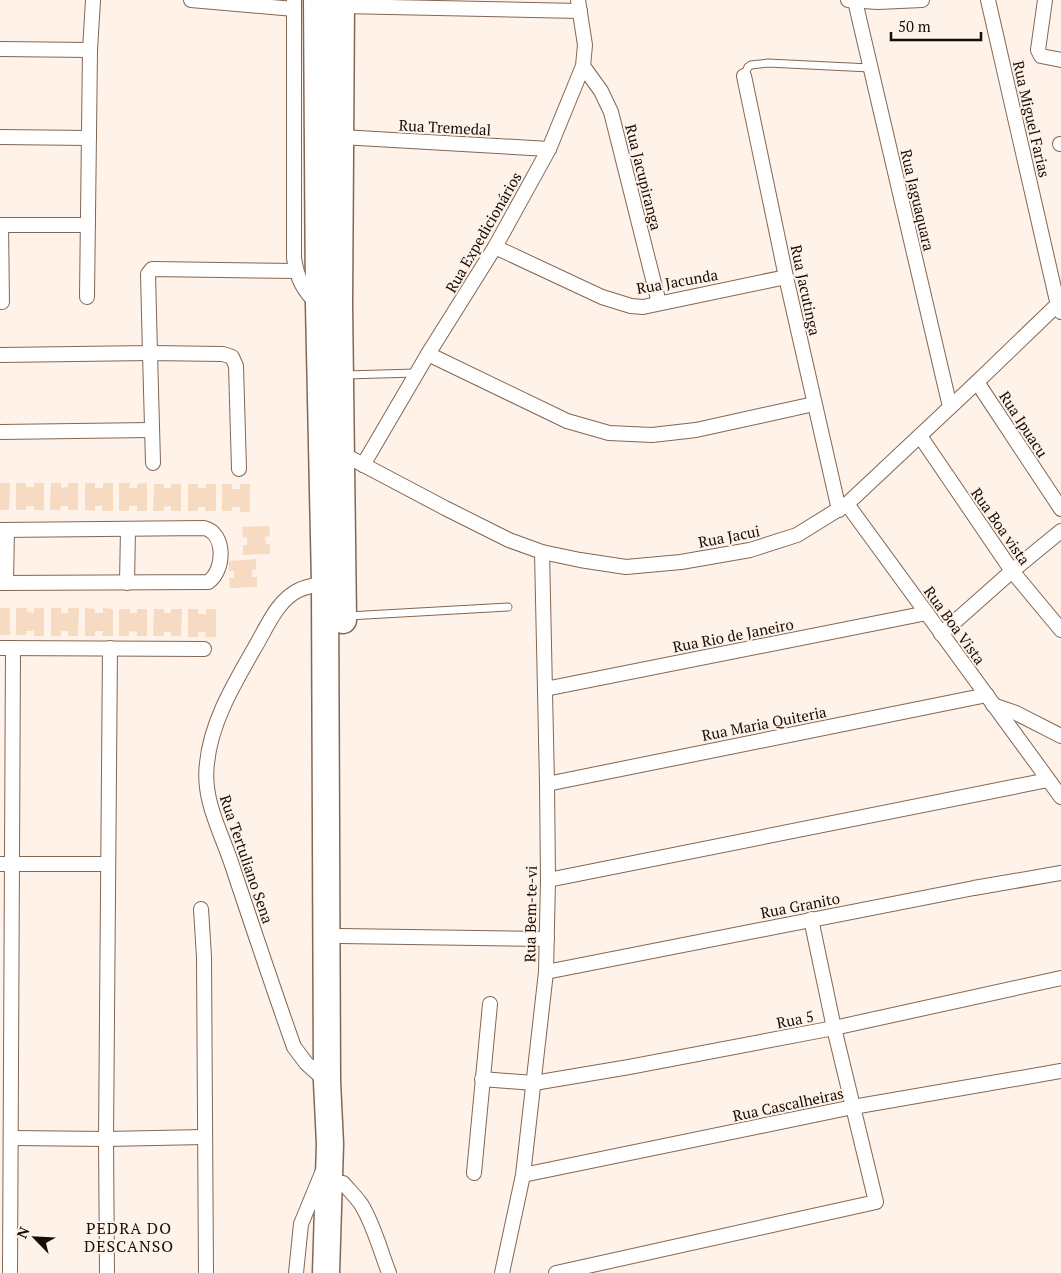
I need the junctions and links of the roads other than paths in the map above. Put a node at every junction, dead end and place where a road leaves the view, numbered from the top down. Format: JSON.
{"nodes":[{"id":1,"x":93,"y":0,"type":"edge"},
{"id":2,"x":191,"y":0,"type":"edge"},
{"id":3,"x":851,"y":0,"type":"edge"},
{"id":4,"x":922,"y":0,"type":"edge"},
{"id":5,"x":988,"y":0,"type":"edge"},
{"id":6,"x":1045,"y":0,"type":"edge"},
{"id":7,"x":245,"y":2,"type":"edge"},
{"id":8,"x":317,"y":3,"type":"edge"},
{"id":9,"x":579,"y":5,"type":"edge"},
{"id":10,"x":0,"y":49,"type":"edge"},
{"id":11,"x":90,"y":50,"type":"junction"},
{"id":12,"x":1061,"y":60,"type":"edge"},
{"id":13,"x":583,"y":66,"type":"junction"},
{"id":14,"x":870,"y":68,"type":"junction"},
{"id":15,"x":744,"y":76,"type":"joint"},
{"id":16,"x":0,"y":137,"type":"edge"},
{"id":17,"x":341,"y":137,"type":"junction"},
{"id":18,"x":89,"y":138,"type":"junction"},
{"id":19,"x":548,"y":149,"type":"junction"},
{"id":20,"x":0,"y":225,"type":"edge"},
{"id":21,"x":88,"y":225,"type":"junction"},
{"id":22,"x":495,"y":247,"type":"junction"},
{"id":23,"x":296,"y":271,"type":"junction"},
{"id":24,"x":786,"y":277,"type":"junction"},
{"id":25,"x":87,"y":297,"type":"dead end"},
{"id":26,"x":2,"y":302,"type":"dead end"},
{"id":27,"x":1059,"y":302,"type":"edge"},
{"id":28,"x":659,"y":303,"type":"junction"},
{"id":29,"x":329,"y":305,"type":"junction"},
{"id":30,"x":150,"y":353,"type":"junction"},
{"id":31,"x":428,"y":354,"type":"junction"},
{"id":32,"x":0,"y":355,"type":"edge"},
{"id":33,"x":417,"y":373,"type":"junction"},
{"id":34,"x":340,"y":375,"type":"junction"},
{"id":35,"x":977,"y":382,"type":"junction"},
{"id":36,"x":814,"y":404,"type":"junction"},
{"id":37,"x":950,"y":407,"type":"junction"},
{"id":38,"x":152,"y":430,"type":"junction"},
{"id":39,"x":0,"y":432,"type":"edge"},
{"id":40,"x":920,"y":436,"type":"junction"},
{"id":41,"x":352,"y":459,"type":"junction"},
{"id":42,"x":153,"y":463,"type":"dead end"},
{"id":43,"x":239,"y":469,"type":"dead end"},
{"id":44,"x":843,"y":507,"type":"junction"},
{"id":45,"x":1061,"y":509,"type":"edge"},
{"id":46,"x":128,"y":529,"type":"junction"},
{"id":47,"x":4,"y":530,"type":"edge"},
{"id":48,"x":1061,"y":530,"type":"edge"},
{"id":49,"x":542,"y":552,"type":"junction"},
{"id":50,"x":1012,"y":571,"type":"junction"},
{"id":51,"x":3,"y":583,"type":"edge"},
{"id":52,"x":127,"y":583,"type":"junction"},
{"id":53,"x":325,"y":583,"type":"junction"},
{"id":54,"x":508,"y":607,"type":"dead end"},
{"id":55,"x":926,"y":613,"type":"junction"},
{"id":56,"x":343,"y":616,"type":"junction"},
{"id":57,"x":1061,"y":630,"type":"edge"},
{"id":58,"x":941,"y":634,"type":"junction"},
{"id":59,"x":7,"y":648,"type":"edge"},
{"id":60,"x":110,"y":648,"type":"junction"},
{"id":61,"x":204,"y":649,"type":"dead end"},
{"id":62,"x":545,"y":689,"type":"junction"},
{"id":63,"x":990,"y":700,"type":"junction"},
{"id":64,"x":1061,"y":736,"type":"edge"},
{"id":65,"x":1048,"y":780,"type":"junction"},
{"id":66,"x":547,"y":784,"type":"junction"},
{"id":67,"x":1061,"y":798,"type":"edge"},
{"id":68,"x":6,"y":864,"type":"edge"},
{"id":69,"x":108,"y":864,"type":"junction"},
{"id":70,"x":1061,"y":873,"type":"edge"},
{"id":71,"x":548,"y":880,"type":"junction"},
{"id":72,"x":201,"y":909,"type":"dead end"},
{"id":73,"x":812,"y":919,"type":"junction"},
{"id":74,"x":341,"y":936,"type":"junction"},
{"id":75,"x":546,"y":939,"type":"junction"},
{"id":76,"x":546,"y":972,"type":"junction"},
{"id":77,"x":1061,"y":978,"type":"edge"},
{"id":78,"x":490,"y":1004,"type":"dead end"},
{"id":79,"x":834,"y":1028,"type":"junction"},
{"id":80,"x":1061,"y":1071,"type":"edge"},
{"id":81,"x":482,"y":1079,"type":"junction"},
{"id":82,"x":327,"y":1082,"type":"junction"},
{"id":83,"x":534,"y":1083,"type":"junction"},
{"id":84,"x":853,"y":1107,"type":"junction"},
{"id":85,"x":204,"y":1137,"type":"junction"},
{"id":86,"x":106,"y":1139,"type":"junction"},
{"id":87,"x":8,"y":1144,"type":"edge"},
{"id":88,"x":330,"y":1144,"type":"junction"},
{"id":89,"x":474,"y":1172,"type":"dead end"},
{"id":90,"x":523,"y":1175,"type":"junction"},
{"id":91,"x":343,"y":1184,"type":"junction"},
{"id":92,"x":10,"y":1273,"type":"edge"},
{"id":93,"x":107,"y":1273,"type":"edge"},
{"id":94,"x":206,"y":1273,"type":"edge"},
{"id":95,"x":296,"y":1273,"type":"edge"},
{"id":96,"x":326,"y":1273,"type":"edge"},
{"id":97,"x":344,"y":1273,"type":"edge"},
{"id":98,"x":389,"y":1273,"type":"edge"},
{"id":99,"x":502,"y":1273,"type":"edge"},
{"id":100,"x":556,"y":1273,"type":"edge"}],
"edges":[{"from":1,"to":11,"type":"street"},
{"from":2,"to":7,"type":"street"},
{"from":3,"to":4,"type":"street"},
{"from":3,"to":14,"type":"street","name":"Rua Jaguaquara"},
{"from":5,"to":27,"type":"street","name":"Rua Miguel Farias"},
{"from":6,"to":12,"type":"street"},
{"from":7,"to":8,"type":"street"},
{"from":8,"to":9,"type":"street"},
{"from":8,"to":17,"type":"highway"},
{"from":8,"to":23,"type":"street"},
{"from":8,"to":29,"type":"highway"},
{"from":9,"to":13,"type":"street","name":"Rua Expedicionários"},
{"from":10,"to":11,"type":"street"},
{"from":11,"to":18,"type":"street"},
{"from":13,"to":19,"type":"street","name":"Rua Expedicionários"},
{"from":13,"to":28,"type":"street","name":"Rua Jacupiranga"},
{"from":14,"to":15,"type":"lane"},
{"from":14,"to":37,"type":"street","name":"Rua Jaguaquara"},
{"from":15,"to":24,"type":"street","name":"Rua Jacutinga"},
{"from":16,"to":18,"type":"street"},
{"from":17,"to":19,"type":"street","name":"Rua Tremedal"},
{"from":17,"to":29,"type":"highway"},
{"from":18,"to":21,"type":"street"},
{"from":19,"to":22,"type":"street","name":"Rua Expedicionários"},
{"from":20,"to":21,"type":"street"},
{"from":20,"to":26,"type":"street"},
{"from":21,"to":25,"type":"street"},
{"from":22,"to":28,"type":"street","name":"Rua Jacunda"},
{"from":22,"to":31,"type":"street","name":"Rua Expedicionários"},
{"from":23,"to":29,"type":"street"},
{"from":23,"to":30,"type":"street"},
{"from":24,"to":28,"type":"street","name":"Rua Jacunda"},
{"from":24,"to":36,"type":"street","name":"Rua Jacutinga"},
{"from":27,"to":35,"type":"street","name":"Rua Jacui"},
{"from":29,"to":34,"type":"highway"},
{"from":29,"to":53,"type":"highway"},
{"from":30,"to":32,"type":"street"},
{"from":30,"to":38,"type":"street"},
{"from":30,"to":43,"type":"street"},
{"from":31,"to":33,"type":"street","name":"Rua Expedicionários"},
{"from":31,"to":36,"type":"street"},
{"from":33,"to":34,"type":"lane"},
{"from":33,"to":41,"type":"street","name":"Rua Expedicionários"},
{"from":34,"to":41,"type":"highway"},
{"from":35,"to":37,"type":"street","name":"Rua Jacui"},
{"from":35,"to":45,"type":"street","name":"Rua Ipuacu"},
{"from":36,"to":44,"type":"street","name":"Rua Jacutinga"},
{"from":37,"to":40,"type":"street","name":"Rua Jacui"},
{"from":38,"to":39,"type":"street"},
{"from":38,"to":42,"type":"street"},
{"from":40,"to":44,"type":"street","name":"Rua Jacui"},
{"from":40,"to":50,"type":"street","name":"Rua Boa vista"},
{"from":41,"to":49,"type":"street","name":"Rua Jacui"},
{"from":41,"to":56,"type":"highway"},
{"from":44,"to":49,"type":"street","name":"Rua Jacui"},
{"from":44,"to":55,"type":"street","name":"Rua Boa Vista"},
{"from":46,"to":47,"type":"street"},
{"from":46,"to":52,"type":"street"},
{"from":46,"to":52,"type":"street"},
{"from":47,"to":51,"type":"street"},
{"from":48,"to":50,"type":"street"},
{"from":49,"to":62,"type":"street","name":"Rua Bem-te-vi"},
{"from":50,"to":57,"type":"street","name":"Rua Boa vista"},
{"from":50,"to":58,"type":"street"},
{"from":51,"to":52,"type":"street"},
{"from":53,"to":82,"type":"highway"},
{"from":53,"to":82,"type":"street","name":"Rua Tertuliano Sena"},
{"from":54,"to":56,"type":"lane"},
{"from":55,"to":58,"type":"street","name":"Rua Boa Vista"},
{"from":55,"to":62,"type":"street","name":"Rua Rio de Janeiro"},
{"from":56,"to":74,"type":"highway"},
{"from":58,"to":63,"type":"street","name":"Rua Boa Vista"},
{"from":59,"to":60,"type":"street"},
{"from":59,"to":68,"type":"street"},
{"from":60,"to":61,"type":"street"},
{"from":60,"to":69,"type":"street"},
{"from":62,"to":66,"type":"street","name":"Rua Bem-te-vi"},
{"from":63,"to":64,"type":"street"},
{"from":63,"to":65,"type":"street","name":"Rua Boa Vista"},
{"from":63,"to":66,"type":"street","name":"Rua Maria Quiteria"},
{"from":65,"to":67,"type":"street","name":"Rua Boa Vista"},
{"from":65,"to":71,"type":"street"},
{"from":66,"to":71,"type":"street","name":"Rua Bem-te-vi"},
{"from":68,"to":69,"type":"street"},
{"from":68,"to":87,"type":"street"},
{"from":69,"to":86,"type":"street"},
{"from":70,"to":73,"type":"street","name":"Rua Granito"},
{"from":71,"to":75,"type":"street","name":"Rua Bem-te-vi"},
{"from":72,"to":85,"type":"street"},
{"from":73,"to":76,"type":"street","name":"Rua Granito"},
{"from":73,"to":79,"type":"street"},
{"from":74,"to":75,"type":"street"},
{"from":74,"to":91,"type":"highway"},
{"from":75,"to":76,"type":"street","name":"Rua Bem-te-vi"},
{"from":76,"to":83,"type":"street","name":"Rua Bem-te-vi"},
{"from":77,"to":79,"type":"street","name":"Rua 5"},
{"from":78,"to":81,"type":"street"},
{"from":79,"to":83,"type":"street","name":"Rua 5"},
{"from":79,"to":84,"type":"street"},
{"from":80,"to":84,"type":"street","name":"Rua Cascalheiras"},
{"from":81,"to":83,"type":"street","name":"Rua 5"},
{"from":81,"to":89,"type":"street"},
{"from":82,"to":88,"type":"highway"},
{"from":83,"to":90,"type":"street","name":"Rua Bem-te-vi"},
{"from":84,"to":90,"type":"street","name":"Rua Cascalheiras"},
{"from":84,"to":100,"type":"street"},
{"from":85,"to":86,"type":"street"},
{"from":85,"to":94,"type":"street"},
{"from":86,"to":87,"type":"street"},
{"from":86,"to":93,"type":"street"},
{"from":87,"to":92,"type":"street"},
{"from":88,"to":95,"type":"street"},
{"from":88,"to":96,"type":"highway"},
{"from":90,"to":99,"type":"street","name":"Rua Bem-te-vi"},
{"from":91,"to":97,"type":"highway"},
{"from":91,"to":98,"type":"street"}]}
